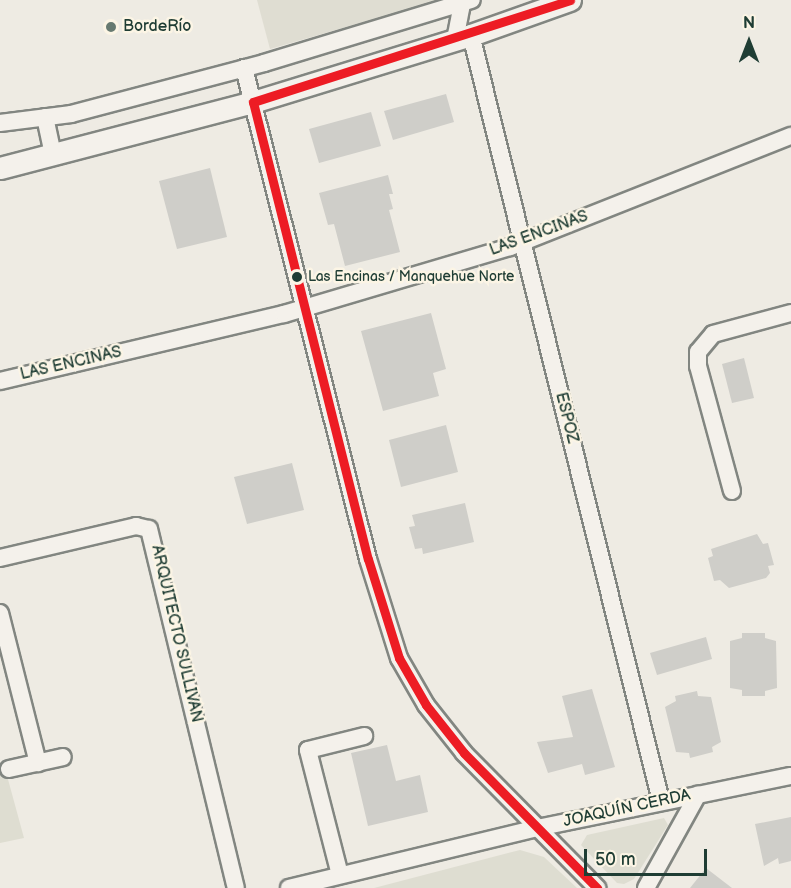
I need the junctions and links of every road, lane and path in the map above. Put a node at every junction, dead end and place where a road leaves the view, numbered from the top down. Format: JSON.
{"nodes":[{"id":1,"x":570,"y":0,"type":"edge"},
{"id":2,"x":467,"y":2,"type":"edge"},
{"id":3,"x":463,"y":38,"type":"junction"},
{"id":4,"x":244,"y":68,"type":"junction"},
{"id":5,"x":253,"y":102,"type":"junction"},
{"id":6,"x":45,"y":117,"type":"junction"},
{"id":7,"x":0,"y":123,"type":"edge"},
{"id":8,"x":791,"y":136,"type":"edge"},
{"id":9,"x":53,"y":155,"type":"junction"},
{"id":10,"x":0,"y":168,"type":"edge"},
{"id":11,"x":522,"y":242,"type":"junction"},
{"id":12,"x":304,"y":308,"type":"junction"},
{"id":13,"x":791,"y":313,"type":"edge"},
{"id":14,"x":0,"y":381,"type":"edge"},
{"id":15,"x":732,"y":490,"type":"dead end"},
{"id":16,"x":0,"y":558,"type":"edge"},
{"id":17,"x":0,"y":613,"type":"edge"},
{"id":18,"x":364,"y":736,"type":"dead end"},
{"id":19,"x":63,"y":757,"type":"dead end"},
{"id":20,"x":38,"y":764,"type":"junction"},
{"id":21,"x":9,"y":769,"type":"dead end"},
{"id":22,"x":791,"y":776,"type":"edge"},
{"id":23,"x":698,"y":794,"type":"junction"},
{"id":24,"x":661,"y":801,"type":"junction"},
{"id":25,"x":537,"y":828,"type":"junction"},
{"id":26,"x":351,"y":878,"type":"edge"},
{"id":27,"x":236,"y":888,"type":"edge"},
{"id":28,"x":288,"y":888,"type":"edge"},
{"id":29,"x":597,"y":888,"type":"edge"},
{"id":30,"x":646,"y":888,"type":"edge"}],
"edges":[{"from":1,"to":3,"type":"main road"},
{"from":2,"to":3,"type":"street"},
{"from":2,"to":4,"type":"street"},
{"from":3,"to":5,"type":"main road"},
{"from":3,"to":11,"type":"street","name":"ESPOZ"},
{"from":4,"to":5,"type":"street"},
{"from":4,"to":6,"type":"street"},
{"from":5,"to":9,"type":"main road"},
{"from":5,"to":12,"type":"street"},
{"from":6,"to":7,"type":"street"},
{"from":6,"to":9,"type":"street"},
{"from":8,"to":11,"type":"street","name":"LAS ENCINAS"},
{"from":9,"to":10,"type":"main road"},
{"from":11,"to":12,"type":"street","name":"LAS ENCINAS"},
{"from":11,"to":24,"type":"street","name":"ESPOZ"},
{"from":12,"to":14,"type":"street","name":"LAS ENCINAS"},
{"from":12,"to":25,"type":"street"},
{"from":13,"to":15,"type":"street"},
{"from":16,"to":27,"type":"street","name":"ARQUITECTO SULLIVAN"},
{"from":17,"to":20,"type":"street"},
{"from":18,"to":26,"type":"street"},
{"from":19,"to":20,"type":"street"},
{"from":20,"to":21,"type":"street"},
{"from":22,"to":23,"type":"street","name":"JOAQUÍN CERDA"},
{"from":23,"to":24,"type":"street","name":"JOAQUÍN CERDA"},
{"from":23,"to":30,"type":"street"},
{"from":24,"to":25,"type":"street","name":"JOAQUÍN CERDA"},
{"from":25,"to":26,"type":"street","name":"JOAQUÍN CERDA"},
{"from":25,"to":29,"type":"street"},
{"from":26,"to":28,"type":"street","name":"JOAQUÍN CERDA"}]}
